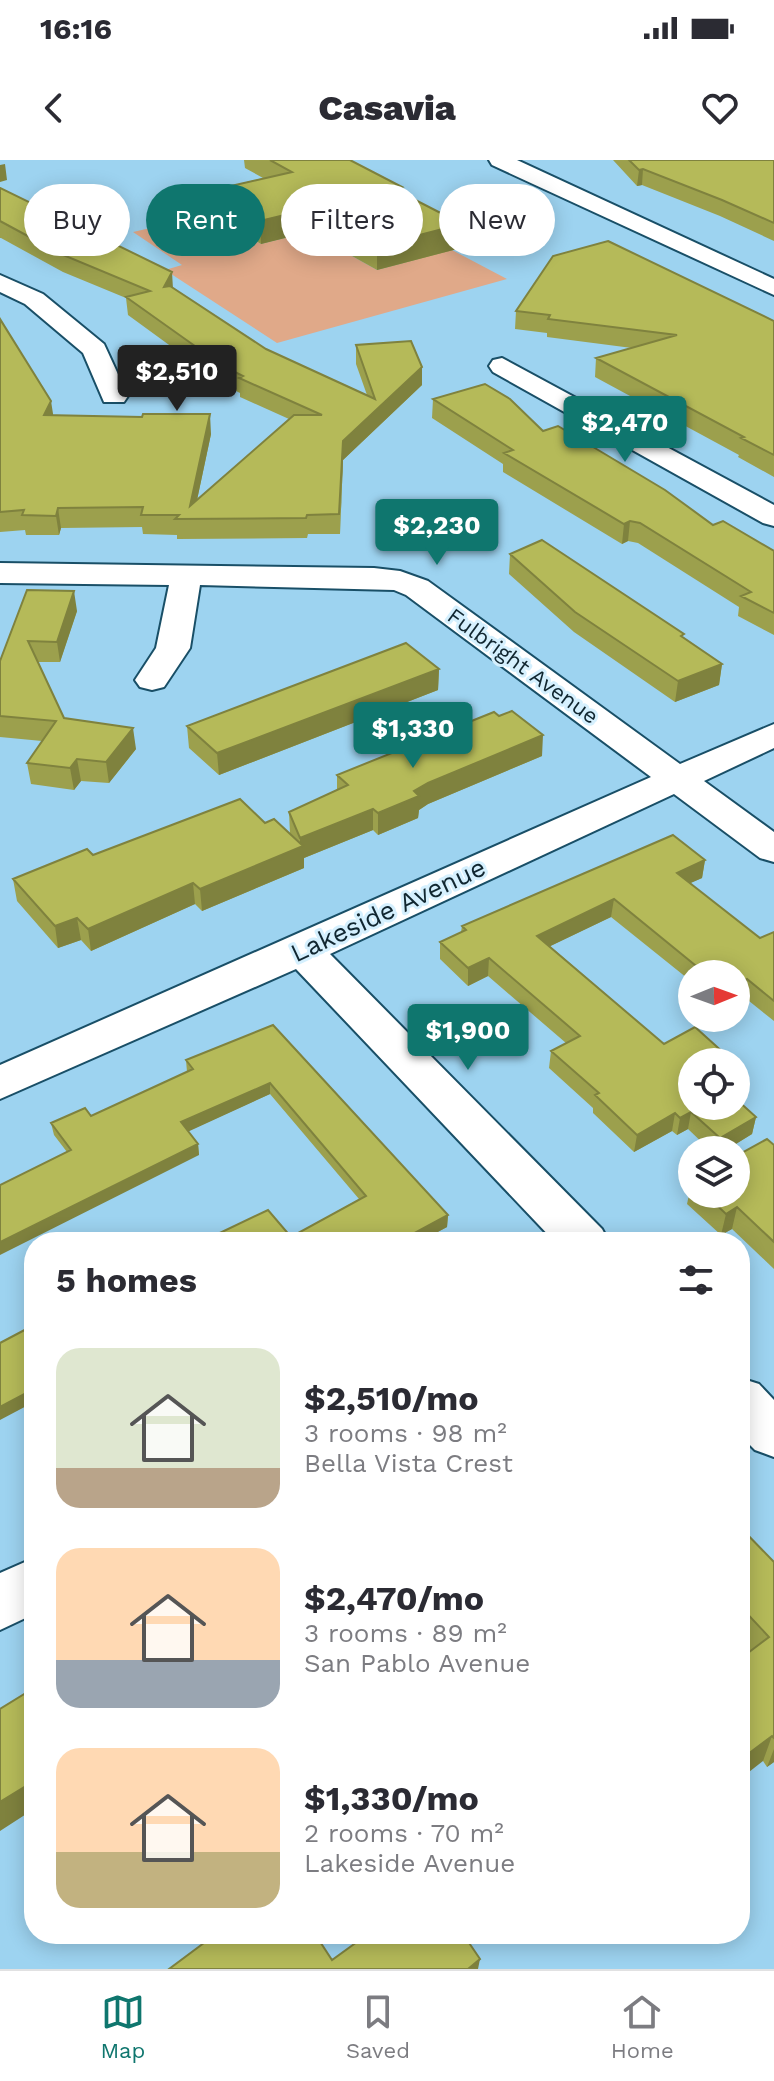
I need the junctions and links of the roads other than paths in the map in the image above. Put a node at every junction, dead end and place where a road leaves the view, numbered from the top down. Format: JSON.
{"nodes":[{"id":1,"x":500,"y":160,"type":"edge"},
{"id":2,"x":0,"y":282,"type":"edge"},
{"id":3,"x":774,"y":288,"type":"edge"},
{"id":4,"x":502,"y":366,"type":"dead end"},
{"id":5,"x":114,"y":396,"type":"dead end"},
{"id":6,"x":774,"y":517,"type":"edge"},
{"id":7,"x":0,"y":573,"type":"edge"},
{"id":8,"x":186,"y":577,"type":"junction"},
{"id":9,"x":152,"y":680,"type":"dead end"},
{"id":10,"x":774,"y":735,"type":"edge"},
{"id":11,"x":677,"y":778,"type":"junction"},
{"id":12,"x":774,"y":850,"type":"edge"},
{"id":13,"x":302,"y":950,"type":"junction"},
{"id":14,"x":0,"y":1083,"type":"edge"},
{"id":15,"x":575,"y":1232,"type":"edge"},
{"id":16,"x":750,"y":1410,"type":"edge"},
{"id":17,"x":774,"y":1434,"type":"edge"},
{"id":18,"x":24,"y":1590,"type":"edge"},
{"id":19,"x":0,"y":1603,"type":"edge"}],
"edges":[{"from":1,"to":3,"type":"street"},
{"from":2,"to":5,"type":"street"},
{"from":4,"to":6,"type":"street"},
{"from":7,"to":8,"type":"street","name":"Fulbright Avenue"},
{"from":8,"to":9,"type":"street"},
{"from":8,"to":11,"type":"street","name":"Fulbright Avenue"},
{"from":10,"to":11,"type":"street","name":"Lakeside Avenue"},
{"from":11,"to":12,"type":"street","name":"Fulbright Avenue"},
{"from":11,"to":13,"type":"street","name":"Lakeside Avenue"},
{"from":13,"to":14,"type":"street","name":"Lakeside Avenue"},
{"from":13,"to":15,"type":"street"},
{"from":16,"to":17,"type":"street"},
{"from":18,"to":19,"type":"street"}]}
